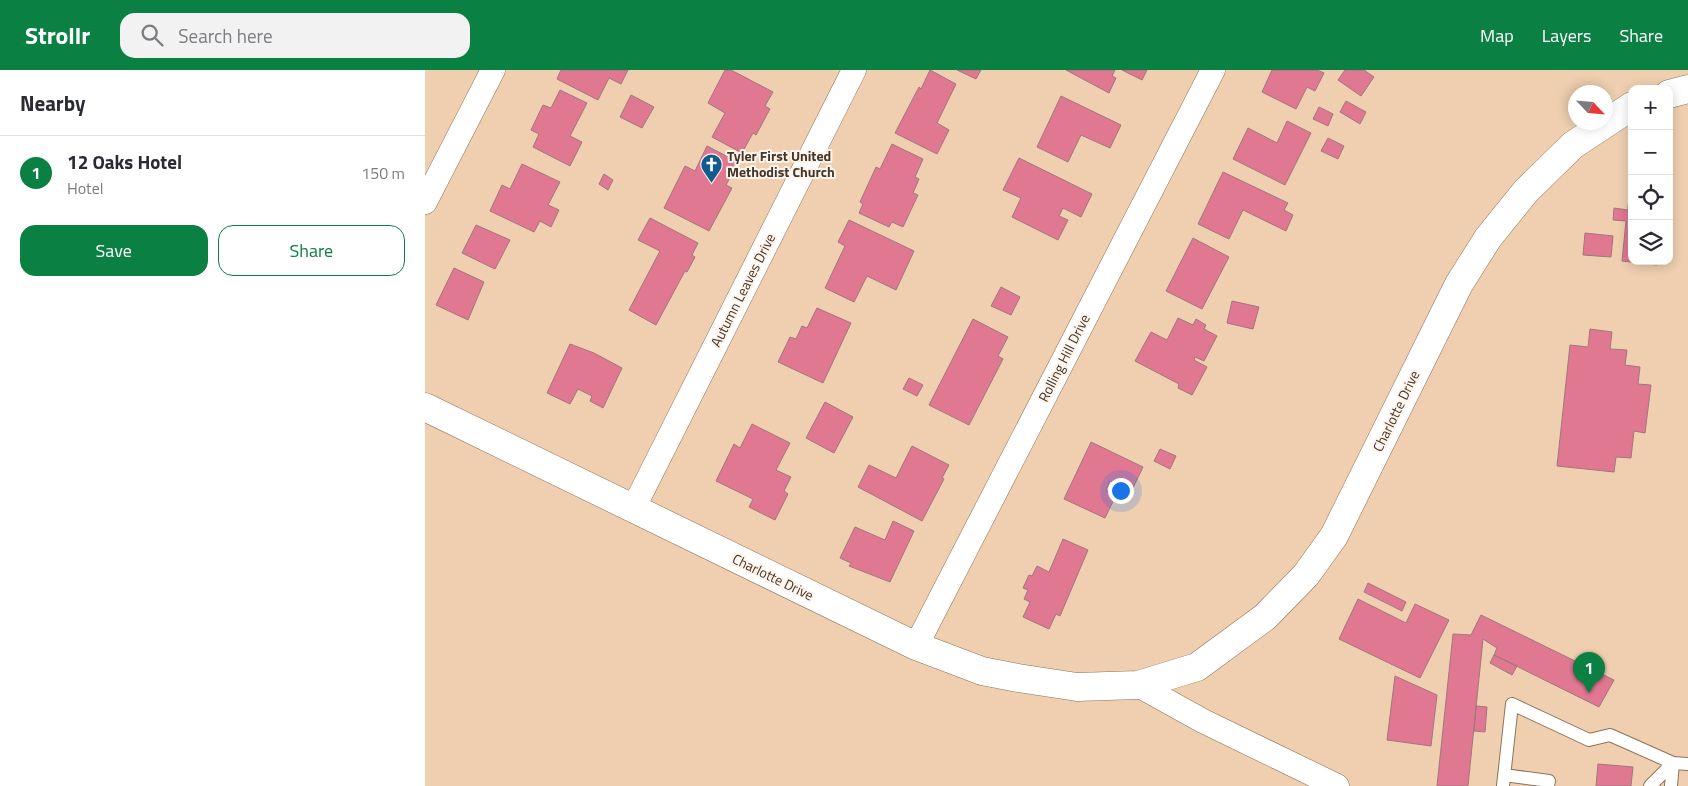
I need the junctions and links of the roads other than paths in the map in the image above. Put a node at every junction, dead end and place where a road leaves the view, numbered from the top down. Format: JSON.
{"nodes":[{"id":1,"x":493,"y":70,"type":"edge"},
{"id":2,"x":854,"y":70,"type":"edge"},
{"id":3,"x":1213,"y":70,"type":"edge"},
{"id":4,"x":1688,"y":89,"type":"edge"},
{"id":5,"x":1673,"y":93,"type":"edge"},
{"id":6,"x":1628,"y":109,"type":"edge"},
{"id":7,"x":425,"y":202,"type":"edge"},
{"id":8,"x":425,"y":407,"type":"edge"},
{"id":9,"x":633,"y":509,"type":"junction"},
{"id":10,"x":916,"y":646,"type":"junction"},
{"id":11,"x":1138,"y":685,"type":"junction"},
{"id":12,"x":1673,"y":763,"type":"junction"},
{"id":13,"x":1688,"y":764,"type":"edge"},
{"id":14,"x":1503,"y":781,"type":"edge"},
{"id":15,"x":1337,"y":786,"type":"edge"},
{"id":16,"x":1548,"y":786,"type":"edge"},
{"id":17,"x":1650,"y":786,"type":"edge"},
{"id":18,"x":1671,"y":786,"type":"edge"}],
"edges":[{"from":1,"to":7,"type":"street"},
{"from":2,"to":9,"type":"street","name":"Autumn Leaves Drive"},
{"from":3,"to":10,"type":"street","name":"Rolling Hill Drive"},
{"from":4,"to":5,"type":"street"},
{"from":6,"to":11,"type":"street","name":"Charlotte Drive"},
{"from":8,"to":9,"type":"street","name":"Charlotte Drive"},
{"from":9,"to":10,"type":"street","name":"Charlotte Drive"},
{"from":10,"to":11,"type":"street","name":"Charlotte Drive"},
{"from":11,"to":15,"type":"street"},
{"from":12,"to":13,"type":"lane"},
{"from":12,"to":14,"type":"lane"},
{"from":12,"to":17,"type":"lane"},
{"from":12,"to":18,"type":"lane"},
{"from":14,"to":16,"type":"lane"}]}
